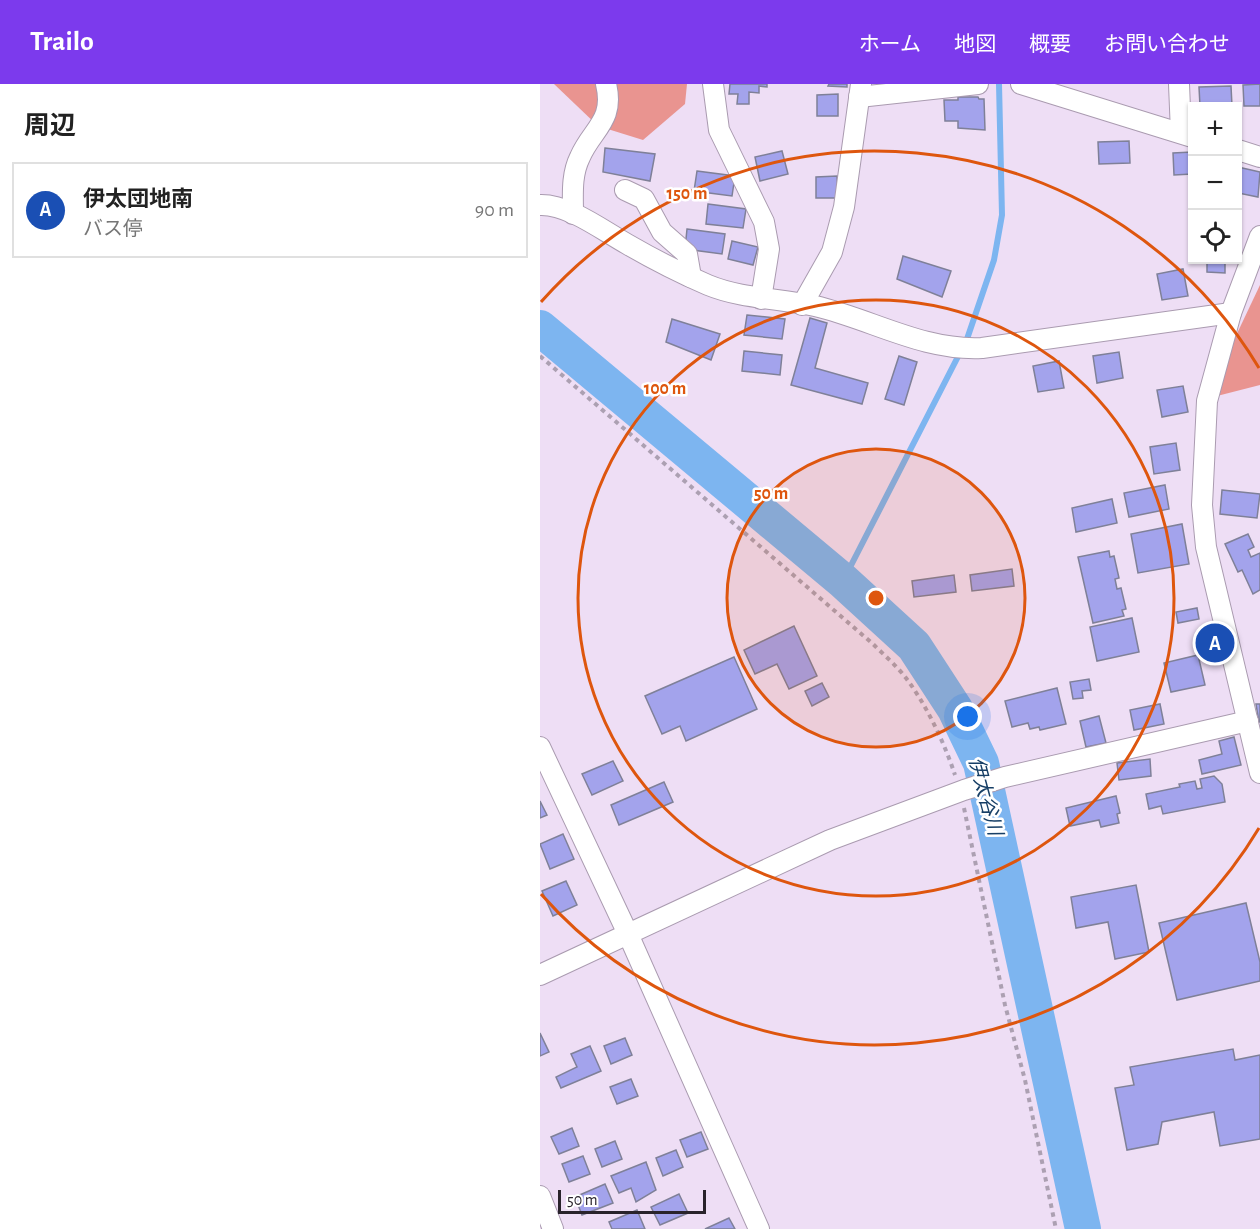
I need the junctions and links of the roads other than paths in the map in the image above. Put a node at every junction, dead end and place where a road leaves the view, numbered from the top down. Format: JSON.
{"nodes":[{"id":1,"x":606,"y":84,"type":"edge"},
{"id":2,"x":713,"y":84,"type":"edge"},
{"id":3,"x":978,"y":84,"type":"edge"},
{"id":4,"x":1021,"y":84,"type":"edge"},
{"id":5,"x":1179,"y":84,"type":"edge"},
{"id":6,"x":860,"y":90,"type":"edge"},
{"id":7,"x":1187,"y":135,"type":"edge"},
{"id":8,"x":1242,"y":151,"type":"edge"},
{"id":9,"x":1260,"y":157,"type":"edge"},
{"id":10,"x":625,"y":190,"type":"dead end"},
{"id":11,"x":540,"y":206,"type":"edge"},
{"id":12,"x":573,"y":214,"type":"junction"},
{"id":13,"x":1260,"y":236,"type":"edge"},
{"id":14,"x":691,"y":277,"type":"junction"},
{"id":15,"x":761,"y":299,"type":"junction"},
{"id":16,"x":802,"y":304,"type":"junction"},
{"id":17,"x":1231,"y":313,"type":"junction"},
{"id":18,"x":1248,"y":721,"type":"junction"},
{"id":19,"x":540,"y":747,"type":"edge"},
{"id":20,"x":1260,"y":773,"type":"edge"},
{"id":21,"x":627,"y":934,"type":"junction"},
{"id":22,"x":540,"y":975,"type":"edge"},
{"id":23,"x":540,"y":1196,"type":"edge"},
{"id":24,"x":552,"y":1229,"type":"edge"},
{"id":25,"x":759,"y":1229,"type":"edge"}],
"edges":[{"from":1,"to":12,"type":"street"},
{"from":2,"to":15,"type":"street"},
{"from":3,"to":6,"type":"street"},
{"from":4,"to":7,"type":"street"},
{"from":5,"to":7,"type":"street"},
{"from":6,"to":16,"type":"street"},
{"from":8,"to":9,"type":"street"},
{"from":10,"to":14,"type":"street"},
{"from":11,"to":12,"type":"street"},
{"from":12,"to":14,"type":"street"},
{"from":13,"to":17,"type":"street"},
{"from":14,"to":15,"type":"street"},
{"from":15,"to":16,"type":"street"},
{"from":16,"to":17,"type":"street"},
{"from":17,"to":18,"type":"street"},
{"from":18,"to":20,"type":"street"},
{"from":18,"to":21,"type":"street"},
{"from":19,"to":21,"type":"street"},
{"from":21,"to":22,"type":"street"},
{"from":21,"to":25,"type":"street"},
{"from":23,"to":24,"type":"street"}]}
